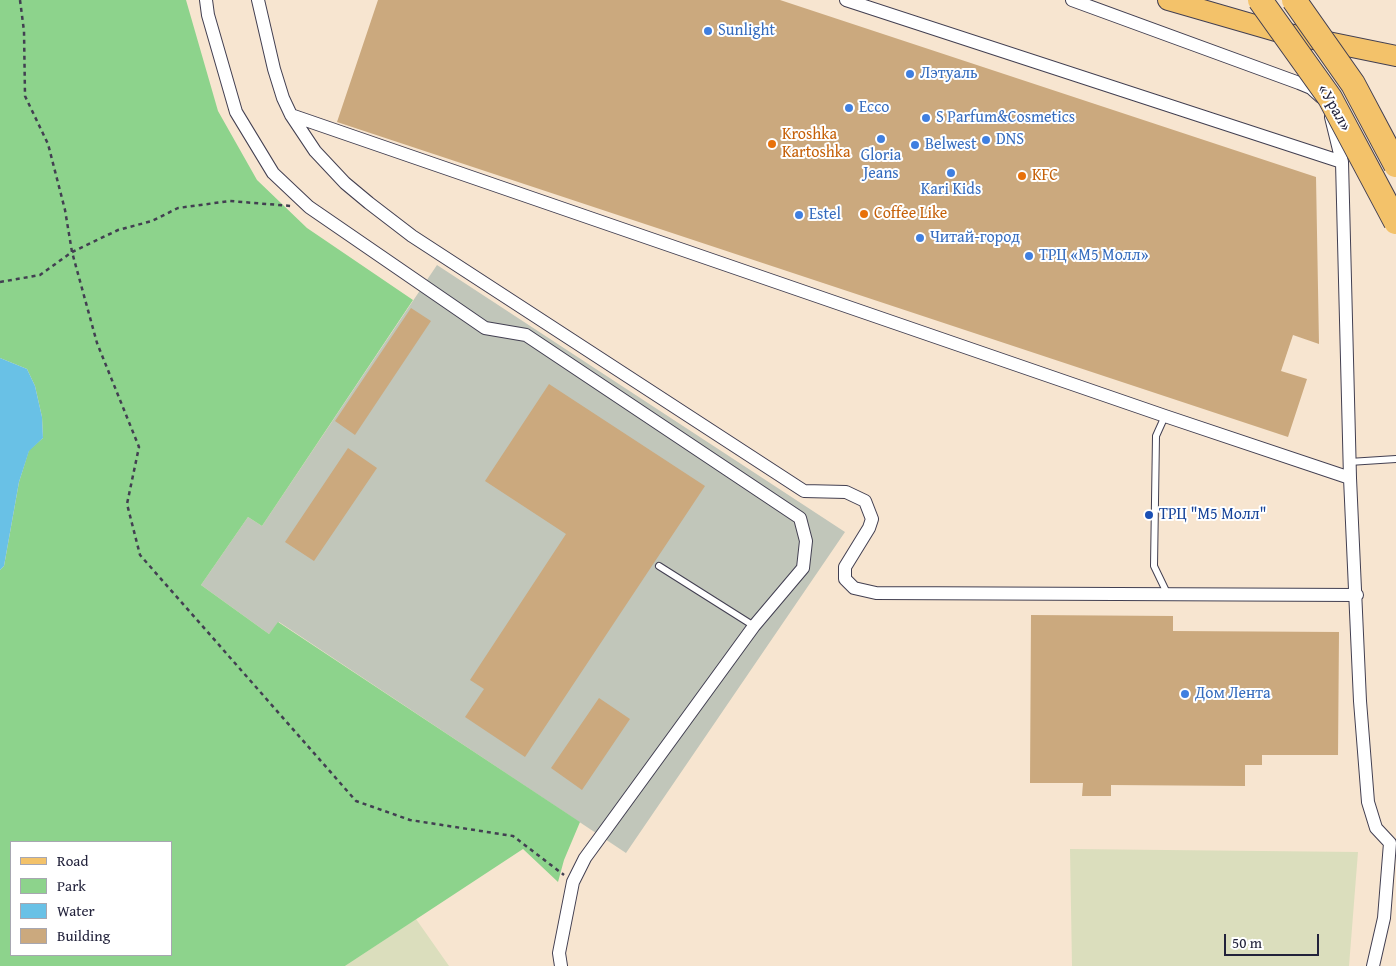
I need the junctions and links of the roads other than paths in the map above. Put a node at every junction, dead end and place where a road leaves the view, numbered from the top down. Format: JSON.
{"nodes":[{"id":1,"x":206,"y":0,"type":"edge"},
{"id":2,"x":258,"y":0,"type":"edge"},
{"id":3,"x":846,"y":0,"type":"edge"},
{"id":4,"x":1072,"y":0,"type":"edge"},
{"id":5,"x":1168,"y":0,"type":"edge"},
{"id":6,"x":1260,"y":0,"type":"edge"},
{"id":7,"x":1294,"y":0,"type":"edge"},
{"id":8,"x":1396,"y":56,"type":"edge"},
{"id":9,"x":291,"y":114,"type":"junction"},
{"id":10,"x":1342,"y":162,"type":"junction"},
{"id":11,"x":1396,"y":165,"type":"edge"},
{"id":12,"x":1396,"y":222,"type":"edge"},
{"id":13,"x":1165,"y":416,"type":"junction"},
{"id":14,"x":1396,"y":459,"type":"edge"},
{"id":15,"x":1349,"y":462,"type":"junction"},
{"id":16,"x":1350,"y":478,"type":"junction"},
{"id":17,"x":659,"y":566,"type":"dead end"},
{"id":18,"x":1167,"y":593,"type":"junction"},
{"id":19,"x":1357,"y":595,"type":"junction"},
{"id":20,"x":754,"y":626,"type":"junction"},
{"id":21,"x":1393,"y":844,"type":"edge"},
{"id":22,"x":561,"y":966,"type":"edge"},
{"id":23,"x":1373,"y":966,"type":"edge"}],
"edges":[{"from":1,"to":20,"type":"street"},
{"from":2,"to":9,"type":"street"},
{"from":3,"to":10,"type":"street"},
{"from":4,"to":10,"type":"street"},
{"from":5,"to":8,"type":"main road"},
{"from":6,"to":12,"type":"highway","name":"«Урал»","bridge":true},
{"from":7,"to":11,"type":"highway","name":"«Урал»","bridge":true},
{"from":9,"to":13,"type":"street"},
{"from":9,"to":18,"type":"street"},
{"from":10,"to":15,"type":"street"},
{"from":13,"to":16,"type":"street"},
{"from":13,"to":18,"type":"lane"},
{"from":14,"to":15,"type":"lane"},
{"from":15,"to":16,"type":"street"},
{"from":16,"to":19,"type":"street"},
{"from":17,"to":20,"type":"lane"},
{"from":18,"to":19,"type":"street"},
{"from":19,"to":21,"type":"street"},
{"from":20,"to":22,"type":"street"},
{"from":21,"to":23,"type":"street"}]}
